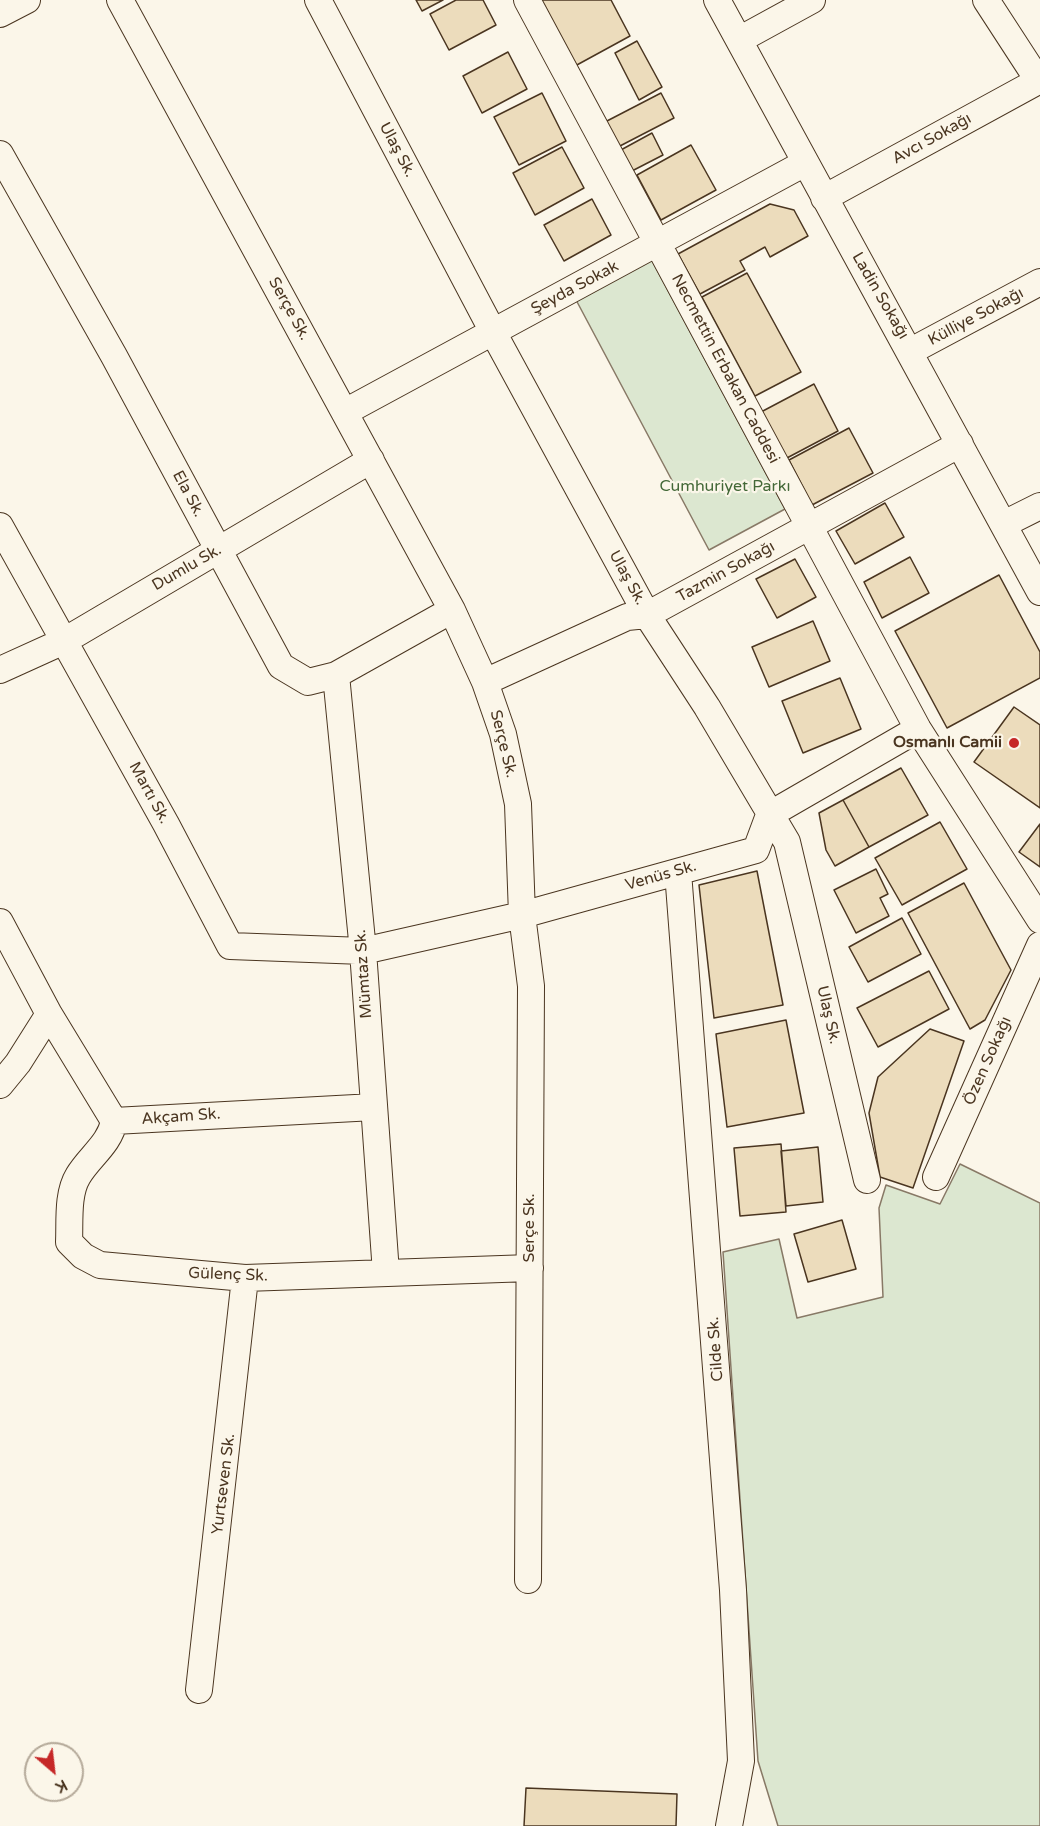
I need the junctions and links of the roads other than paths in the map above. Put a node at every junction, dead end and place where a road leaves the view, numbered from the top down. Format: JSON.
{"nodes":[{"id":1,"x":27,"y":0,"type":"edge"},
{"id":2,"x":120,"y":0,"type":"edge"},
{"id":3,"x":318,"y":0,"type":"edge"},
{"id":4,"x":527,"y":0,"type":"edge"},
{"id":5,"x":717,"y":0,"type":"edge"},
{"id":6,"x":812,"y":0,"type":"edge"},
{"id":7,"x":986,"y":0,"type":"edge"},
{"id":8,"x":0,"y":14,"type":"edge"},
{"id":9,"x":739,"y":40,"type":"junction"},
{"id":10,"x":1039,"y":80,"type":"edge"},
{"id":11,"x":0,"y":154,"type":"edge"},
{"id":12,"x":805,"y":163,"type":"junction"},
{"id":13,"x":824,"y":198,"type":"junction"},
{"id":14,"x":657,"y":243,"type":"junction"},
{"id":15,"x":1040,"y":282,"type":"edge"},
{"id":16,"x":493,"y":332,"type":"junction"},
{"id":17,"x":911,"y":351,"type":"junction"},
{"id":18,"x":345,"y":412,"type":"junction"},
{"id":19,"x":960,"y":444,"type":"junction"},
{"id":20,"x":371,"y":460,"type":"junction"},
{"id":21,"x":1040,"y":506,"type":"edge"},
{"id":22,"x":1004,"y":524,"type":"junction"},
{"id":23,"x":0,"y":526,"type":"edge"},
{"id":24,"x":809,"y":527,"type":"junction"},
{"id":25,"x":218,"y":550,"type":"junction"},
{"id":26,"x":1040,"y":592,"type":"edge"},
{"id":27,"x":452,"y":610,"type":"junction"},
{"id":28,"x":647,"y":615,"type":"junction"},
{"id":29,"x":64,"y":641,"type":"junction"},
{"id":30,"x":0,"y":670,"type":"edge"},
{"id":31,"x":336,"y":675,"type":"junction"},
{"id":32,"x":485,"y":682,"type":"junction"},
{"id":33,"x":918,"y":729,"type":"junction"},
{"id":34,"x":769,"y":815,"type":"junction"},
{"id":35,"x":678,"y":872,"type":"junction"},
{"id":36,"x":522,"y":915,"type":"junction"},
{"id":37,"x":1040,"y":920,"type":"edge"},
{"id":38,"x":0,"y":922,"type":"edge"},
{"id":39,"x":1040,"y":945,"type":"edge"},
{"id":40,"x":363,"y":951,"type":"junction"},
{"id":41,"x":49,"y":1014,"type":"junction"},
{"id":42,"x":0,"y":1085,"type":"edge"},
{"id":43,"x":374,"y":1107,"type":"junction"},
{"id":44,"x":114,"y":1121,"type":"junction"},
{"id":45,"x":936,"y":1177,"type":"dead end"},
{"id":46,"x":867,"y":1180,"type":"dead end"},
{"id":47,"x":530,"y":1268,"type":"junction"},
{"id":48,"x":386,"y":1273,"type":"junction"},
{"id":49,"x":245,"y":1278,"type":"junction"},
{"id":50,"x":528,"y":1580,"type":"dead end"},
{"id":51,"x":199,"y":1690,"type":"dead end"},
{"id":52,"x":729,"y":1826,"type":"edge"}],
"edges":[{"from":1,"to":8,"type":"street"},
{"from":2,"to":18,"type":"street","name":"Serçe Sk."},
{"from":3,"to":16,"type":"street","name":"Ulaş Sk."},
{"from":4,"to":14,"type":"street","name":"Necmettin Erbakan Caddesi"},
{"from":5,"to":9,"type":"street","name":"Ladin Sokağı"},
{"from":6,"to":9,"type":"street"},
{"from":7,"to":10,"type":"street"},
{"from":9,"to":12,"type":"street","name":"Ladin Sokağı"},
{"from":10,"to":13,"type":"street","name":"Avcı Sokağı"},
{"from":11,"to":25,"type":"street","name":"Ela Sk."},
{"from":12,"to":13,"type":"street","name":"Ladin Sokağı"},
{"from":12,"to":14,"type":"street","name":"Şeyda Sokak"},
{"from":13,"to":17,"type":"street","name":"Ladin Sokağı"},
{"from":14,"to":16,"type":"street","name":"Şeyda Sokak"},
{"from":14,"to":24,"type":"street","name":"Necmettin Erbakan Caddesi"},
{"from":15,"to":17,"type":"street","name":"Külliye Sokağı"},
{"from":16,"to":18,"type":"street","name":"Şeyda Sokak"},
{"from":16,"to":28,"type":"street","name":"Ulaş Sk."},
{"from":17,"to":19,"type":"street","name":"Ladin Sokağı"},
{"from":18,"to":20,"type":"street","name":"Serçe Sk."},
{"from":19,"to":22,"type":"street","name":"Ladin Sokağı"},
{"from":19,"to":24,"type":"street","name":"Tazmin Sokağı"},
{"from":20,"to":25,"type":"street","name":"Dumlu Sk."},
{"from":20,"to":27,"type":"street","name":"Serçe Sk."},
{"from":21,"to":22,"type":"street"},
{"from":22,"to":26,"type":"street","name":"Ladin Sokağı"},
{"from":23,"to":29,"type":"street","name":"Martı Sk."},
{"from":24,"to":28,"type":"street","name":"Tazmin Sokağı"},
{"from":24,"to":33,"type":"street","name":"Necmettin Erbakan Caddesi"},
{"from":25,"to":29,"type":"street","name":"Dumlu Sk."},
{"from":25,"to":31,"type":"street","name":"Ela Sk."},
{"from":27,"to":31,"type":"street","name":"Ela Sk."},
{"from":27,"to":32,"type":"street","name":"Serçe Sk."},
{"from":28,"to":32,"type":"street","name":"Tazmin Sokağı"},
{"from":28,"to":34,"type":"street","name":"Ulaş Sk."},
{"from":29,"to":30,"type":"street","name":"Dumlu Sk."},
{"from":29,"to":40,"type":"street","name":"Martı Sk."},
{"from":31,"to":40,"type":"street","name":"Mümtaz Sk."},
{"from":32,"to":36,"type":"street","name":"Serçe Sk."},
{"from":33,"to":34,"type":"street"},
{"from":33,"to":37,"type":"street","name":"Necmettin Erbakan Caddesi"},
{"from":34,"to":35,"type":"street","name":"Venüs Sk."},
{"from":34,"to":46,"type":"street","name":"Ulaş Sk."},
{"from":35,"to":36,"type":"street","name":"Venüs Sk."},
{"from":35,"to":52,"type":"street","name":"Cilde Sk."},
{"from":36,"to":40,"type":"street","name":"Venüs Sk."},
{"from":36,"to":47,"type":"street","name":"Serçe Sk."},
{"from":38,"to":41,"type":"street"},
{"from":39,"to":45,"type":"street","name":"Özen Sokağı"},
{"from":40,"to":43,"type":"street","name":"Mümtaz Sk."},
{"from":41,"to":42,"type":"street"},
{"from":41,"to":44,"type":"street"},
{"from":43,"to":44,"type":"street","name":"Akçam Sk."},
{"from":43,"to":48,"type":"street","name":"Mümtaz Sk."},
{"from":44,"to":49,"type":"street","name":"Gülenç Sk."},
{"from":47,"to":48,"type":"street","name":"Gülenç Sk."},
{"from":47,"to":50,"type":"street","name":"Serçe Sk."},
{"from":48,"to":49,"type":"street","name":"Gülenç Sk."},
{"from":49,"to":51,"type":"street","name":"Yurtseven Sk."}]}
